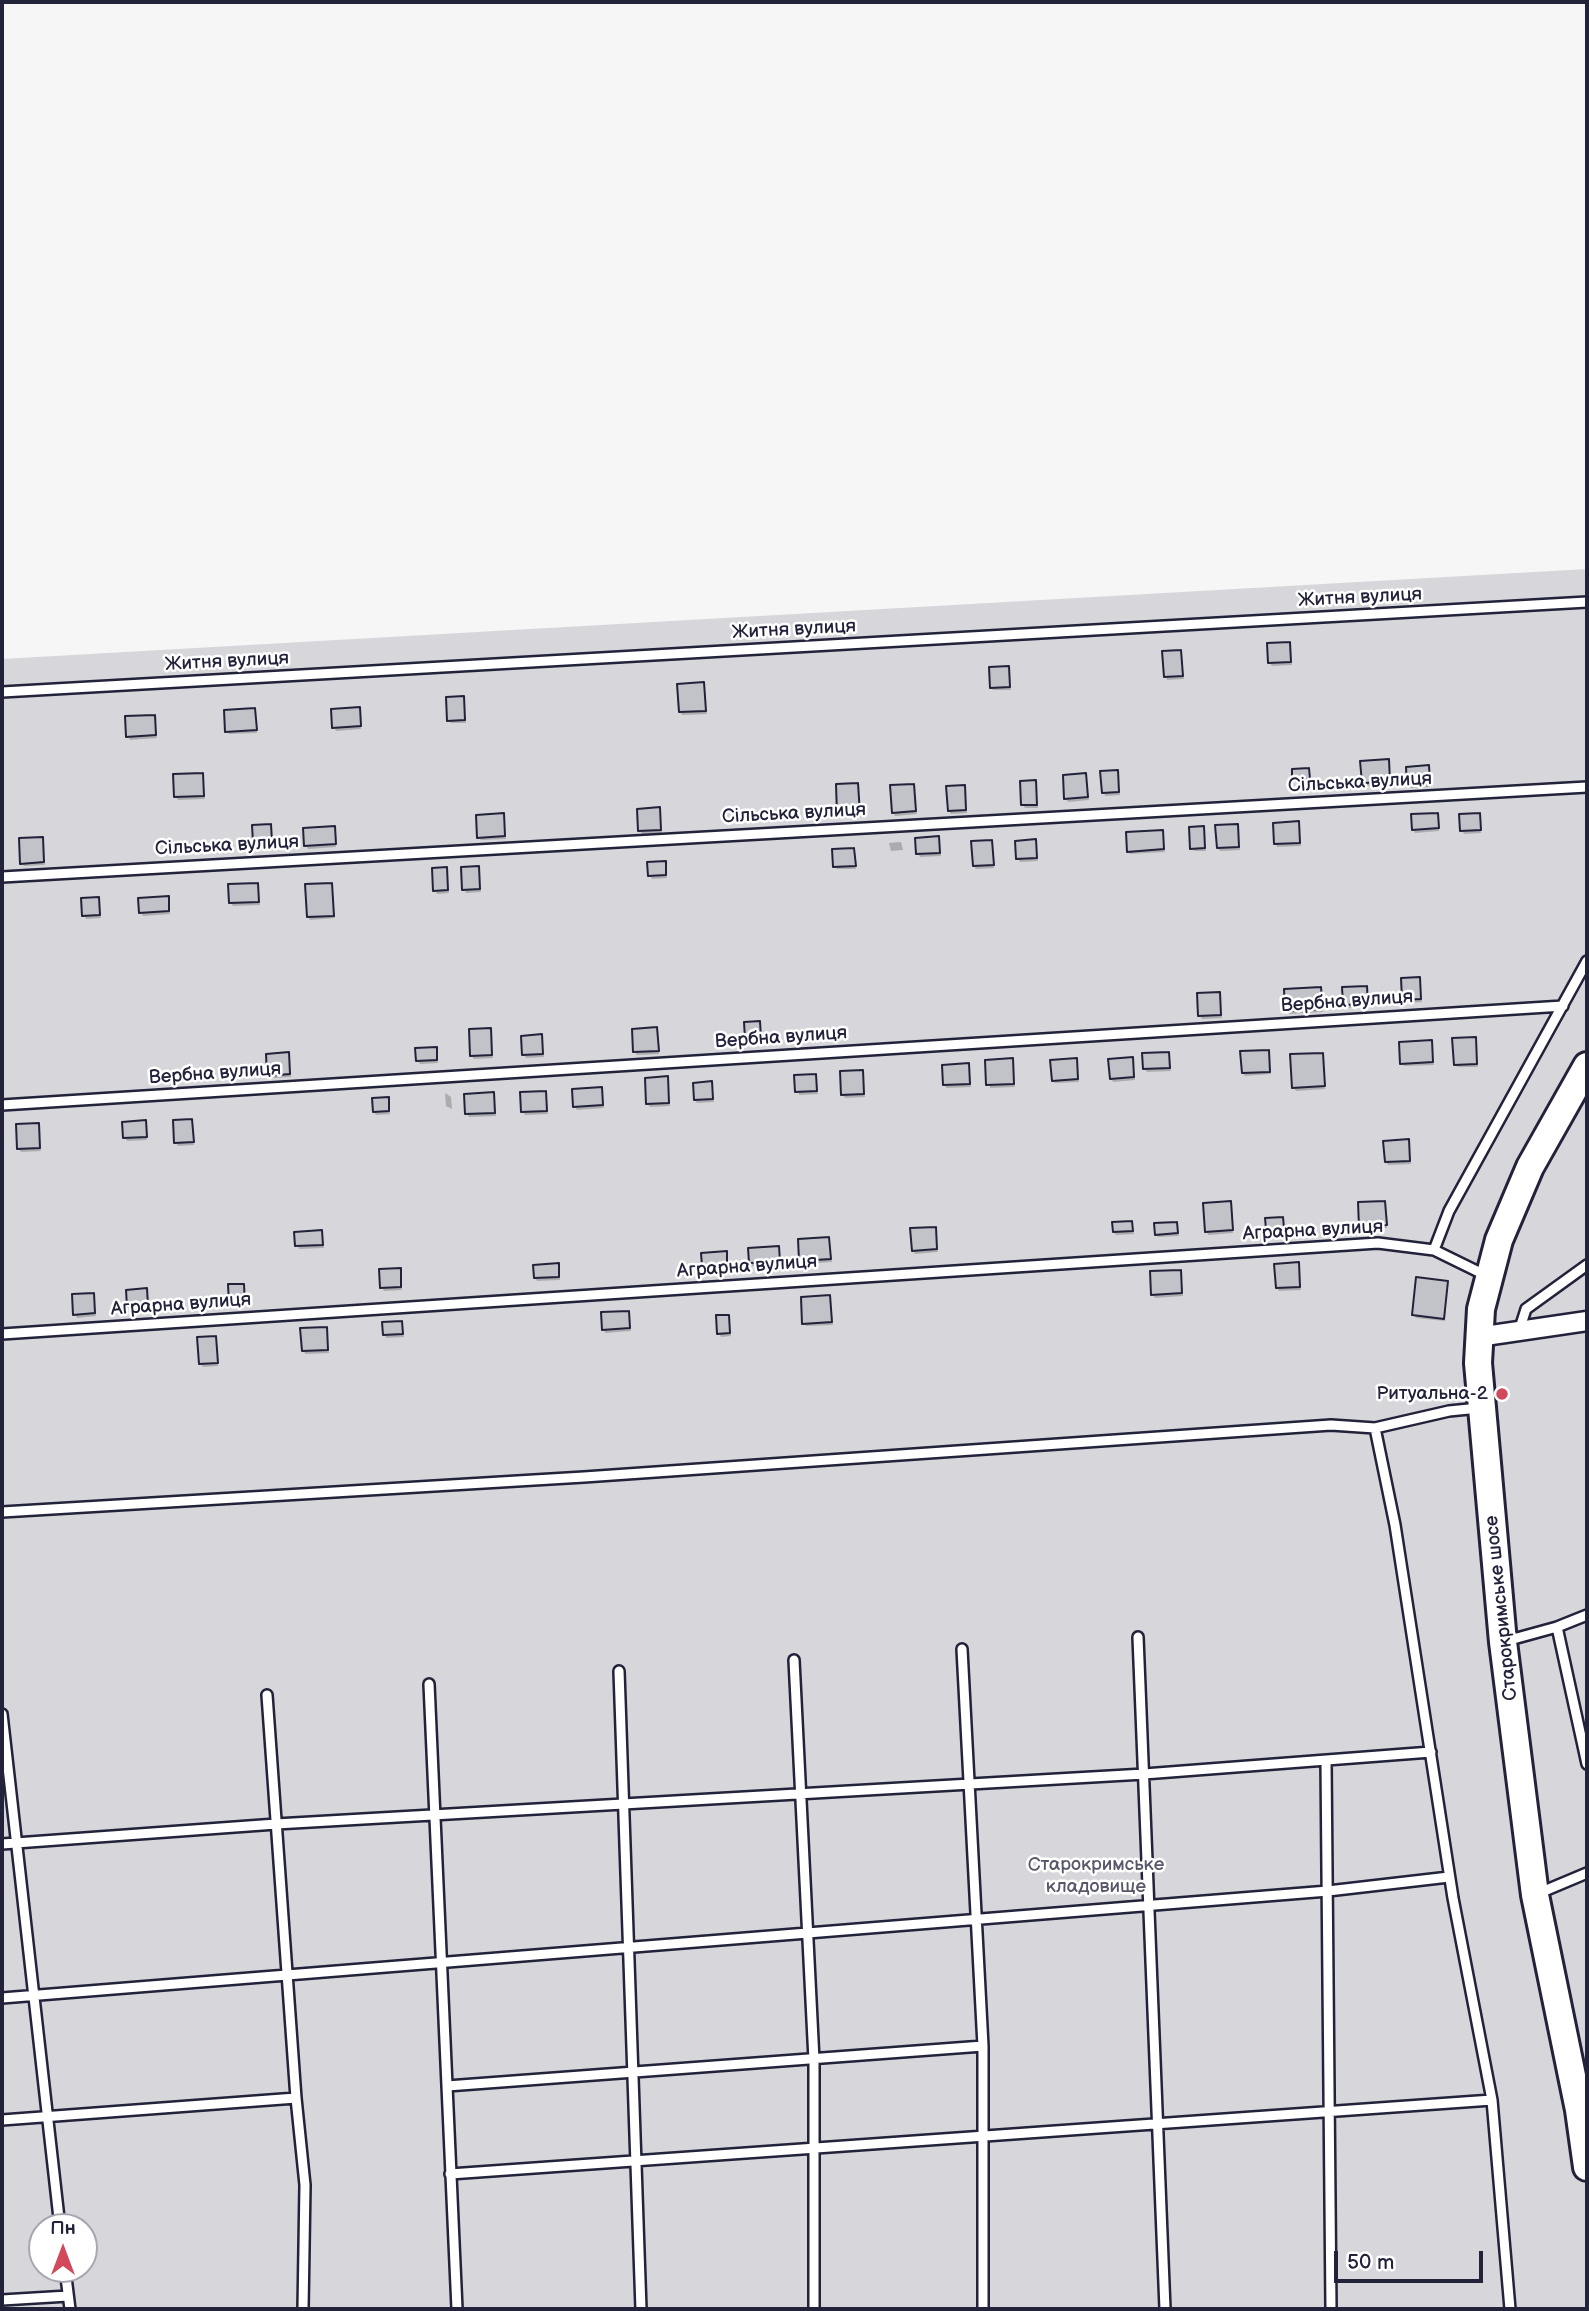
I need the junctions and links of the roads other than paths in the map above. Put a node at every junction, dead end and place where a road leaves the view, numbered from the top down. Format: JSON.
{"nodes":[{"id":1,"x":1587,"y":602,"type":"edge"},
{"id":2,"x":2,"y":692,"type":"edge"},
{"id":3,"x":1587,"y":787,"type":"edge"},
{"id":4,"x":2,"y":877,"type":"edge"},
{"id":5,"x":1587,"y":961,"type":"edge"},
{"id":6,"x":1563,"y":1006,"type":"junction"},
{"id":7,"x":1587,"y":1066,"type":"edge"},
{"id":8,"x":2,"y":1105,"type":"edge"},
{"id":9,"x":1434,"y":1250,"type":"junction"},
{"id":10,"x":1587,"y":1265,"type":"edge"},
{"id":11,"x":1488,"y":1276,"type":"junction"},
{"id":12,"x":1587,"y":1321,"type":"edge"},
{"id":13,"x":1519,"y":1331,"type":"junction"},
{"id":14,"x":2,"y":1334,"type":"edge"},
{"id":15,"x":1478,"y":1337,"type":"junction"},
{"id":16,"x":1480,"y":1408,"type":"junction"},
{"id":17,"x":1375,"y":1429,"type":"junction"},
{"id":18,"x":2,"y":1512,"type":"edge"},
{"id":19,"x":1587,"y":1615,"type":"edge"},
{"id":20,"x":1557,"y":1627,"type":"junction"},
{"id":21,"x":1138,"y":1637,"type":"dead end"},
{"id":22,"x":1503,"y":1642,"type":"junction"},
{"id":23,"x":962,"y":1649,"type":"dead end"},
{"id":24,"x":794,"y":1660,"type":"dead end"},
{"id":25,"x":619,"y":1671,"type":"dead end"},
{"id":26,"x":429,"y":1684,"type":"dead end"},
{"id":27,"x":267,"y":1695,"type":"dead end"},
{"id":28,"x":2,"y":1714,"type":"edge"},
{"id":29,"x":1431,"y":1752,"type":"junction"},
{"id":30,"x":1326,"y":1761,"type":"junction"},
{"id":31,"x":1587,"y":1764,"type":"edge"},
{"id":32,"x":1144,"y":1774,"type":"junction"},
{"id":33,"x":969,"y":1784,"type":"junction"},
{"id":34,"x":800,"y":1794,"type":"junction"},
{"id":35,"x":622,"y":1804,"type":"junction"},
{"id":36,"x":434,"y":1815,"type":"junction"},
{"id":37,"x":276,"y":1824,"type":"junction"},
{"id":38,"x":17,"y":1843,"type":"junction"},
{"id":39,"x":2,"y":1844,"type":"edge"},
{"id":40,"x":1587,"y":1873,"type":"edge"},
{"id":41,"x":1450,"y":1877,"type":"junction"},
{"id":42,"x":1328,"y":1891,"type":"junction"},
{"id":43,"x":1535,"y":1895,"type":"junction"},
{"id":44,"x":1149,"y":1906,"type":"junction"},
{"id":45,"x":976,"y":1919,"type":"junction"},
{"id":46,"x":807,"y":1933,"type":"junction"},
{"id":47,"x":628,"y":1948,"type":"junction"},
{"id":48,"x":441,"y":1963,"type":"junction"},
{"id":49,"x":287,"y":1975,"type":"junction"},
{"id":50,"x":34,"y":1996,"type":"junction"},
{"id":51,"x":2,"y":1998,"type":"edge"},
{"id":52,"x":983,"y":2046,"type":"junction"},
{"id":53,"x":814,"y":2060,"type":"junction"},
{"id":54,"x":632,"y":2073,"type":"junction"},
{"id":55,"x":447,"y":2087,"type":"junction"},
{"id":56,"x":296,"y":2098,"type":"junction"},
{"id":57,"x":1492,"y":2100,"type":"junction"},
{"id":58,"x":1583,"y":2106,"type":"edge"},
{"id":59,"x":1331,"y":2112,"type":"junction"},
{"id":60,"x":47,"y":2116,"type":"junction"},
{"id":61,"x":2,"y":2119,"type":"edge"},
{"id":62,"x":1158,"y":2124,"type":"junction"},
{"id":63,"x":983,"y":2136,"type":"junction"},
{"id":64,"x":814,"y":2148,"type":"junction"},
{"id":65,"x":635,"y":2161,"type":"junction"},
{"id":66,"x":1587,"y":2167,"type":"edge"},
{"id":67,"x":450,"y":2174,"type":"junction"},
{"id":68,"x":58,"y":2213,"type":"edge"},
{"id":69,"x":67,"y":2283,"type":"edge"},
{"id":70,"x":68,"y":2296,"type":"junction"},
{"id":71,"x":2,"y":2300,"type":"edge"},
{"id":72,"x":70,"y":2309,"type":"edge"},
{"id":73,"x":303,"y":2309,"type":"edge"},
{"id":74,"x":457,"y":2309,"type":"edge"},
{"id":75,"x":641,"y":2309,"type":"edge"},
{"id":76,"x":814,"y":2309,"type":"edge"},
{"id":77,"x":983,"y":2309,"type":"edge"},
{"id":78,"x":1165,"y":2309,"type":"edge"},
{"id":79,"x":1331,"y":2309,"type":"edge"},
{"id":80,"x":1510,"y":2309,"type":"edge"}],
"edges":[{"from":1,"to":2,"type":"lane","name":"Житня вулиця"},
{"from":3,"to":4,"type":"lane","name":"Сільська вулиця"},
{"from":5,"to":6,"type":"lane"},
{"from":6,"to":8,"type":"lane","name":"Вербна вулиця"},
{"from":6,"to":9,"type":"lane"},
{"from":7,"to":11,"type":"street","name":"Старокримське шосе"},
{"from":9,"to":11,"type":"lane","name":"Аграрна вулиця"},
{"from":9,"to":14,"type":"lane","name":"Аграрна вулиця"},
{"from":10,"to":13,"type":"lane"},
{"from":11,"to":15,"type":"street","name":"Старокримське шосе"},
{"from":12,"to":13,"type":"street"},
{"from":13,"to":15,"type":"street"},
{"from":15,"to":16,"type":"street","name":"Старокримське шосе"},
{"from":16,"to":17,"type":"lane"},
{"from":16,"to":22,"type":"street","name":"Старокримське шосе"},
{"from":17,"to":18,"type":"lane"},
{"from":17,"to":29,"type":"lane"},
{"from":19,"to":20,"type":"lane"},
{"from":20,"to":22,"type":"lane"},
{"from":20,"to":31,"type":"lane"},
{"from":21,"to":32,"type":"lane"},
{"from":22,"to":43,"type":"street","name":"Старокримське шосе"},
{"from":23,"to":33,"type":"lane"},
{"from":24,"to":34,"type":"lane"},
{"from":25,"to":35,"type":"lane"},
{"from":26,"to":36,"type":"lane"},
{"from":27,"to":37,"type":"lane"},
{"from":28,"to":38,"type":"lane"},
{"from":29,"to":30,"type":"lane"},
{"from":29,"to":41,"type":"lane"},
{"from":30,"to":32,"type":"lane"},
{"from":30,"to":42,"type":"lane"},
{"from":32,"to":33,"type":"lane"},
{"from":32,"to":44,"type":"lane"},
{"from":33,"to":34,"type":"lane"},
{"from":33,"to":45,"type":"lane"},
{"from":34,"to":35,"type":"lane"},
{"from":34,"to":46,"type":"lane"},
{"from":35,"to":36,"type":"lane"},
{"from":35,"to":47,"type":"lane"},
{"from":36,"to":37,"type":"lane"},
{"from":36,"to":48,"type":"lane"},
{"from":37,"to":38,"type":"lane"},
{"from":37,"to":49,"type":"lane"},
{"from":38,"to":39,"type":"lane"},
{"from":38,"to":50,"type":"lane"},
{"from":40,"to":43,"type":"lane"},
{"from":41,"to":42,"type":"lane"},
{"from":41,"to":57,"type":"lane"},
{"from":42,"to":44,"type":"lane"},
{"from":42,"to":59,"type":"lane"},
{"from":43,"to":58,"type":"street","name":"Старокримське шосе"},
{"from":44,"to":45,"type":"lane"},
{"from":44,"to":62,"type":"lane"},
{"from":45,"to":46,"type":"lane"},
{"from":45,"to":52,"type":"lane"},
{"from":46,"to":47,"type":"lane"},
{"from":46,"to":53,"type":"lane"},
{"from":47,"to":48,"type":"lane"},
{"from":47,"to":54,"type":"lane"},
{"from":48,"to":49,"type":"lane"},
{"from":48,"to":55,"type":"lane"},
{"from":49,"to":50,"type":"lane"},
{"from":49,"to":56,"type":"lane"},
{"from":50,"to":51,"type":"lane"},
{"from":50,"to":60,"type":"lane"},
{"from":52,"to":53,"type":"lane"},
{"from":52,"to":63,"type":"lane"},
{"from":53,"to":54,"type":"lane"},
{"from":53,"to":64,"type":"lane"},
{"from":54,"to":55,"type":"lane"},
{"from":54,"to":65,"type":"lane"},
{"from":55,"to":67,"type":"lane"},
{"from":56,"to":60,"type":"lane"},
{"from":56,"to":73,"type":"lane"},
{"from":57,"to":59,"type":"lane"},
{"from":57,"to":80,"type":"lane"},
{"from":58,"to":66,"type":"street","name":"Старокримське шосе"},
{"from":59,"to":62,"type":"lane"},
{"from":59,"to":79,"type":"lane"},
{"from":60,"to":61,"type":"lane"},
{"from":60,"to":68,"type":"lane"},
{"from":62,"to":63,"type":"lane"},
{"from":62,"to":78,"type":"lane"},
{"from":63,"to":64,"type":"lane"},
{"from":63,"to":77,"type":"lane"},
{"from":64,"to":65,"type":"lane"},
{"from":64,"to":76,"type":"lane"},
{"from":65,"to":67,"type":"lane"},
{"from":65,"to":75,"type":"lane"},
{"from":67,"to":74,"type":"lane"},
{"from":69,"to":70,"type":"lane"},
{"from":70,"to":71,"type":"lane"},
{"from":70,"to":72,"type":"lane"}]}
